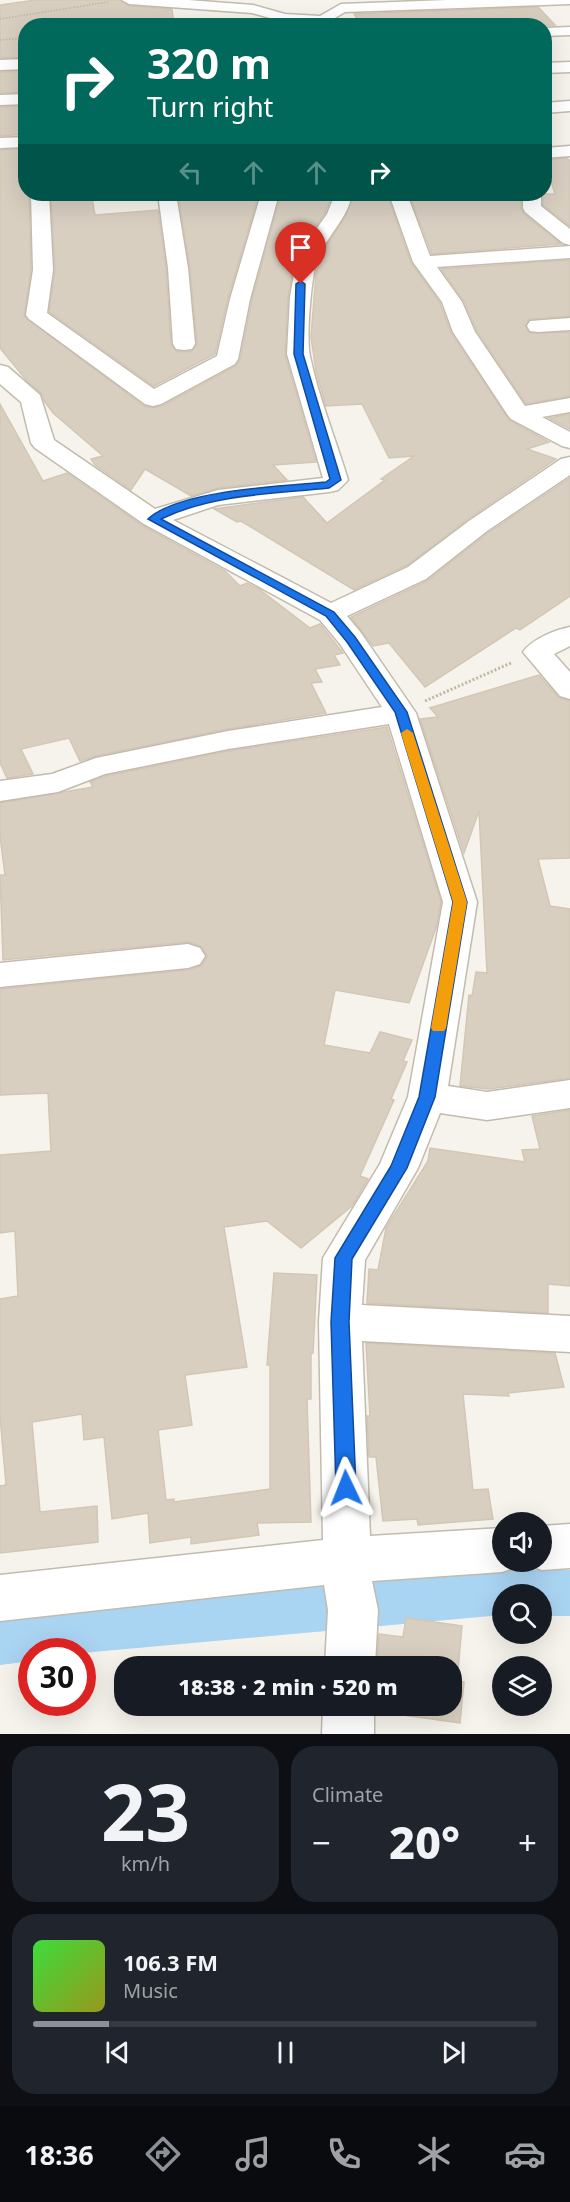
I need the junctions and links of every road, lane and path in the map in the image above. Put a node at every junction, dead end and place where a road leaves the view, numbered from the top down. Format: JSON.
{"nodes":[{"id":1,"x":118,"y":0,"type":"edge"},
{"id":2,"x":129,"y":0,"type":"edge"},
{"id":3,"x":240,"y":0,"type":"edge"},
{"id":4,"x":570,"y":0,"type":"edge"},
{"id":5,"x":357,"y":4,"type":"edge"},
{"id":6,"x":253,"y":9,"type":"junction"},
{"id":7,"x":284,"y":18,"type":"edge"},
{"id":8,"x":330,"y":18,"type":"edge"},
{"id":9,"x":0,"y":19,"type":"edge"},
{"id":10,"x":570,"y":31,"type":"edge"},
{"id":11,"x":552,"y":32,"type":"edge"},
{"id":12,"x":18,"y":38,"type":"edge"},
{"id":13,"x":0,"y":39,"type":"edge"},
{"id":14,"x":18,"y":64,"type":"edge"},
{"id":15,"x":0,"y":65,"type":"edge"},
{"id":16,"x":570,"y":67,"type":"edge"},
{"id":17,"x":552,"y":68,"type":"edge"},
{"id":18,"x":18,"y":99,"type":"edge"},
{"id":19,"x":0,"y":100,"type":"edge"},
{"id":20,"x":570,"y":106,"type":"edge"},
{"id":21,"x":552,"y":107,"type":"edge"},
{"id":22,"x":18,"y":142,"type":"edge"},
{"id":23,"x":0,"y":143,"type":"edge"},
{"id":24,"x":570,"y":151,"type":"edge"},
{"id":25,"x":552,"y":152,"type":"edge"},
{"id":26,"x":40,"y":201,"type":"edge"},
{"id":27,"x":168,"y":201,"type":"edge"},
{"id":28,"x":268,"y":201,"type":"edge"},
{"id":29,"x":343,"y":201,"type":"edge"},
{"id":30,"x":401,"y":201,"type":"edge"},
{"id":31,"x":532,"y":201,"type":"edge"},
{"id":32,"x":570,"y":239,"type":"edge"},
{"id":33,"x":570,"y":252,"type":"edge"},
{"id":34,"x":423,"y":262,"type":"junction"},
{"id":35,"x":570,"y":324,"type":"edge"},
{"id":36,"x":538,"y":326,"type":"dead end"},
{"id":37,"x":184,"y":344,"type":"dead end"},
{"id":38,"x":0,"y":372,"type":"edge"},
{"id":39,"x":570,"y":405,"type":"edge"},
{"id":40,"x":519,"y":414,"type":"junction"},
{"id":41,"x":570,"y":441,"type":"edge"},
{"id":42,"x":570,"y":464,"type":"edge"},
{"id":43,"x":153,"y":519,"type":"junction"},
{"id":44,"x":330,"y":614,"type":"junction"},
{"id":45,"x":570,"y":635,"type":"edge"},
{"id":46,"x":537,"y":652,"type":"junction"},
{"id":47,"x":570,"y":690,"type":"edge"},
{"id":48,"x":401,"y":712,"type":"junction"},
{"id":49,"x":0,"y":791,"type":"edge"},
{"id":50,"x":188,"y":956,"type":"dead end"},
{"id":51,"x":0,"y":975,"type":"edge"},
{"id":52,"x":570,"y":1094,"type":"edge"},
{"id":53,"x":427,"y":1097,"type":"junction"},
{"id":54,"x":340,"y":1322,"type":"junction"},
{"id":55,"x":570,"y":1334,"type":"edge"},
{"id":56,"x":570,"y":1546,"type":"edge"},
{"id":57,"x":552,"y":1547,"type":"edge"},
{"id":58,"x":492,"y":1552,"type":"edge"},
{"id":59,"x":350,"y":1584,"type":"junction"},
{"id":60,"x":0,"y":1598,"type":"edge"},
{"id":61,"x":350,"y":1656,"type":"edge"},
{"id":62,"x":349,"y":1716,"type":"edge"},
{"id":63,"x":348,"y":1734,"type":"edge"}],
"edges":[{"from":1,"to":9,"type":"path"},
{"from":2,"to":6,"type":"street"},
{"from":3,"to":6,"type":"street"},
{"from":4,"to":5,"type":"street"},
{"from":5,"to":8,"type":"street"},
{"from":6,"to":7,"type":"street"},
{"from":10,"to":11,"type":"street"},
{"from":12,"to":13,"type":"path"},
{"from":14,"to":15,"type":"street"},
{"from":16,"to":17,"type":"street"},
{"from":18,"to":19,"type":"street"},
{"from":20,"to":21,"type":"street"},
{"from":22,"to":23,"type":"street"},
{"from":24,"to":25,"type":"street"},
{"from":26,"to":28,"type":"street"},
{"from":27,"to":37,"type":"street"},
{"from":29,"to":43,"type":"street"},
{"from":30,"to":34,"type":"street"},
{"from":31,"to":32,"type":"street"},
{"from":33,"to":34,"type":"street"},
{"from":34,"to":40,"type":"street"},
{"from":35,"to":36,"type":"street"},
{"from":38,"to":43,"type":"street"},
{"from":39,"to":40,"type":"street"},
{"from":40,"to":41,"type":"street"},
{"from":42,"to":44,"type":"street"},
{"from":43,"to":44,"type":"street"},
{"from":44,"to":48,"type":"street"},
{"from":45,"to":46,"type":"street"},
{"from":46,"to":47,"type":"street"},
{"from":46,"to":48,"type":"path"},
{"from":48,"to":49,"type":"street"},
{"from":48,"to":53,"type":"street"},
{"from":50,"to":51,"type":"street"},
{"from":52,"to":53,"type":"street"},
{"from":53,"to":54,"type":"street"},
{"from":54,"to":55,"type":"street"},
{"from":54,"to":59,"type":"street"},
{"from":56,"to":57,"type":"street"},
{"from":58,"to":59,"type":"street"},
{"from":59,"to":60,"type":"street"},
{"from":59,"to":61,"type":"street"},
{"from":62,"to":63,"type":"street"}]}
